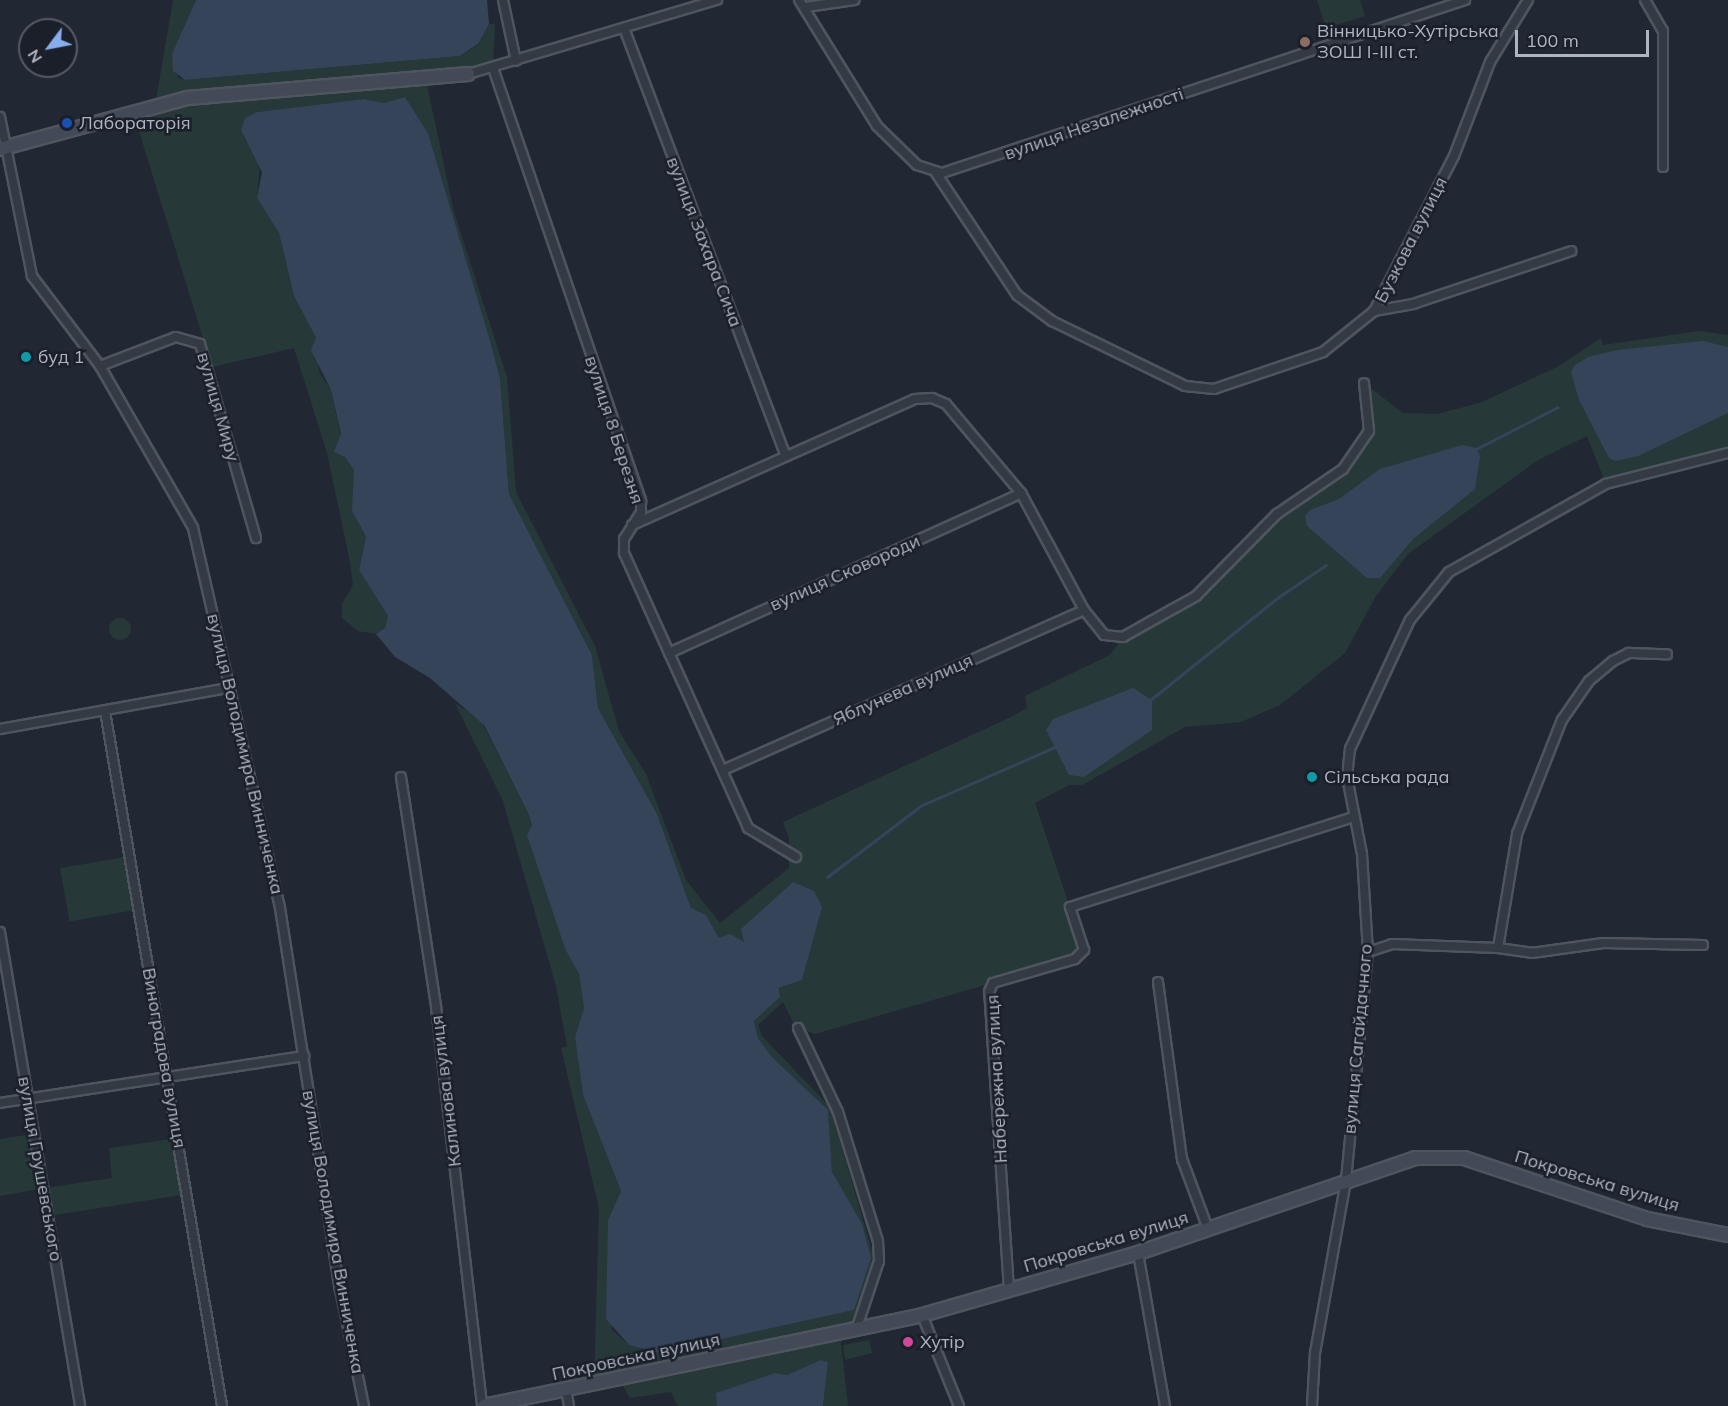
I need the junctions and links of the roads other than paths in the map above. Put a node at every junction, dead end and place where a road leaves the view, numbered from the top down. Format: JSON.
{"nodes":[{"id":1,"x":502,"y":0,"type":"edge"},
{"id":2,"x":717,"y":0,"type":"edge"},
{"id":3,"x":854,"y":0,"type":"edge"},
{"id":4,"x":1465,"y":0,"type":"edge"},
{"id":5,"x":1528,"y":0,"type":"edge"},
{"id":6,"x":1645,"y":0,"type":"edge"},
{"id":7,"x":803,"y":3,"type":"edge"},
{"id":8,"x":624,"y":28,"type":"junction"},
{"id":9,"x":516,"y":61,"type":"junction"},
{"id":10,"x":493,"y":68,"type":"junction"},
{"id":11,"x":468,"y":74,"type":"joint"},
{"id":12,"x":0,"y":117,"type":"edge"},
{"id":13,"x":4,"y":148,"type":"edge"},
{"id":14,"x":1663,"y":167,"type":"dead end"},
{"id":15,"x":936,"y":173,"type":"junction"},
{"id":16,"x":1570,"y":251,"type":"dead end"},
{"id":17,"x":1374,"y":311,"type":"junction"},
{"id":18,"x":99,"y":366,"type":"junction"},
{"id":19,"x":1364,"y":383,"type":"dead end"},
{"id":20,"x":1728,"y":453,"type":"edge"},
{"id":21,"x":786,"y":456,"type":"junction"},
{"id":22,"x":1021,"y":493,"type":"junction"},
{"id":23,"x":632,"y":525,"type":"junction"},
{"id":24,"x":256,"y":538,"type":"dead end"},
{"id":25,"x":1084,"y":610,"type":"junction"},
{"id":26,"x":669,"y":653,"type":"junction"},
{"id":27,"x":1667,"y":654,"type":"dead end"},
{"id":28,"x":226,"y":688,"type":"junction"},
{"id":29,"x":105,"y":711,"type":"junction"},
{"id":30,"x":0,"y":729,"type":"edge"},
{"id":31,"x":723,"y":770,"type":"junction"},
{"id":32,"x":401,"y":777,"type":"dead end"},
{"id":33,"x":1354,"y":817,"type":"junction"},
{"id":34,"x":796,"y":857,"type":"dead end"},
{"id":35,"x":0,"y":932,"type":"edge"},
{"id":36,"x":1703,"y":945,"type":"dead end"},
{"id":37,"x":1498,"y":948,"type":"junction"},
{"id":38,"x":1368,"y":952,"type":"junction"},
{"id":39,"x":1158,"y":982,"type":"dead end"},
{"id":40,"x":798,"y":1028,"type":"dead end"},
{"id":41,"x":304,"y":1056,"type":"junction"},
{"id":42,"x":168,"y":1077,"type":"junction"},
{"id":43,"x":28,"y":1099,"type":"junction"},
{"id":44,"x":0,"y":1103,"type":"edge"},
{"id":45,"x":1346,"y":1180,"type":"junction"},
{"id":46,"x":1208,"y":1229,"type":"junction"},
{"id":47,"x":1728,"y":1235,"type":"edge"},
{"id":48,"x":1138,"y":1253,"type":"junction"},
{"id":49,"x":1010,"y":1290,"type":"junction"},
{"id":50,"x":922,"y":1315,"type":"junction"},
{"id":51,"x":856,"y":1330,"type":"junction"},
{"id":52,"x":566,"y":1390,"type":"junction"},
{"id":53,"x":80,"y":1406,"type":"edge"},
{"id":54,"x":222,"y":1406,"type":"edge"},
{"id":55,"x":364,"y":1406,"type":"edge"},
{"id":56,"x":483,"y":1406,"type":"edge"},
{"id":57,"x":569,"y":1406,"type":"edge"},
{"id":58,"x":959,"y":1406,"type":"edge"},
{"id":59,"x":1165,"y":1406,"type":"edge"},
{"id":60,"x":1312,"y":1406,"type":"edge"}],
"edges":[{"from":1,"to":9,"type":"street"},
{"from":2,"to":8,"type":"street"},
{"from":3,"to":7,"type":"street"},
{"from":4,"to":15,"type":"street","name":"вулиця Незалежності"},
{"from":5,"to":17,"type":"street","name":"Бузкова вулиця"},
{"from":6,"to":14,"type":"street"},
{"from":7,"to":15,"type":"street"},
{"from":8,"to":9,"type":"street"},
{"from":8,"to":21,"type":"street","name":"вулиця Захара Сича"},
{"from":9,"to":10,"type":"street"},
{"from":10,"to":11,"type":"street"},
{"from":10,"to":23,"type":"street","name":"вулиця 8 Березня"},
{"from":11,"to":13,"type":"street"},
{"from":12,"to":13,"type":"street","name":"вулиця Володимира Винниченка"},
{"from":13,"to":18,"type":"street","name":"вулиця Володимира Винниченка"},
{"from":15,"to":17,"type":"street","name":"Бузкова вулиця"},
{"from":16,"to":17,"type":"street"},
{"from":18,"to":24,"type":"street","name":"вулиця Миру"},
{"from":18,"to":28,"type":"street","name":"вулиця Володимира Винниченка"},
{"from":19,"to":25,"type":"street"},
{"from":20,"to":33,"type":"street","name":"вулиця Сагайдачного"},
{"from":21,"to":22,"type":"street"},
{"from":21,"to":23,"type":"street"},
{"from":22,"to":25,"type":"street"},
{"from":22,"to":26,"type":"street","name":"вулиця Сковороди"},
{"from":23,"to":26,"type":"street","name":"вулиця 8 Березня"},
{"from":25,"to":31,"type":"street","name":"Яблунева вулиця"},
{"from":26,"to":31,"type":"street","name":"вулиця 8 Березня"},
{"from":27,"to":37,"type":"street"},
{"from":28,"to":29,"type":"street"},
{"from":28,"to":41,"type":"street","name":"вулиця Володимира Винниченка"},
{"from":29,"to":30,"type":"street"},
{"from":29,"to":42,"type":"street","name":"Виноградова вулиця"},
{"from":31,"to":34,"type":"street","name":"вулиця 8 Березня"},
{"from":32,"to":56,"type":"street","name":"Калинова вулиця"},
{"from":33,"to":38,"type":"street","name":"вулиця Сагайдачного"},
{"from":33,"to":49,"type":"street","name":"Набережна вулиця"},
{"from":35,"to":43,"type":"street","name":"вулиця Грушевського"},
{"from":36,"to":37,"type":"street"},
{"from":37,"to":38,"type":"street"},
{"from":38,"to":45,"type":"street","name":"вулиця Сагайдачного"},
{"from":39,"to":46,"type":"street"},
{"from":40,"to":51,"type":"street"},
{"from":41,"to":42,"type":"street"},
{"from":41,"to":55,"type":"street","name":"вулиця Володимира Винниченка"},
{"from":42,"to":43,"type":"street"},
{"from":42,"to":54,"type":"street","name":"Виноградова вулиця"},
{"from":43,"to":44,"type":"street"},
{"from":43,"to":53,"type":"street","name":"вулиця Грушевського"},
{"from":45,"to":46,"type":"street","name":"Покровська вулиця"},
{"from":45,"to":47,"type":"street","name":"Покровська вулиця"},
{"from":45,"to":60,"type":"street","name":"вулиця Сагайдачного"},
{"from":46,"to":48,"type":"street","name":"Покровська вулиця"},
{"from":48,"to":49,"type":"street","name":"Покровська вулиця"},
{"from":48,"to":59,"type":"street"},
{"from":49,"to":50,"type":"street","name":"Покровська вулиця"},
{"from":50,"to":51,"type":"street","name":"Покровська вулиця"},
{"from":50,"to":58,"type":"street"},
{"from":51,"to":52,"type":"street","name":"Покровська вулиця"},
{"from":52,"to":56,"type":"street","name":"Покровська вулиця"},
{"from":52,"to":57,"type":"street"}]}
